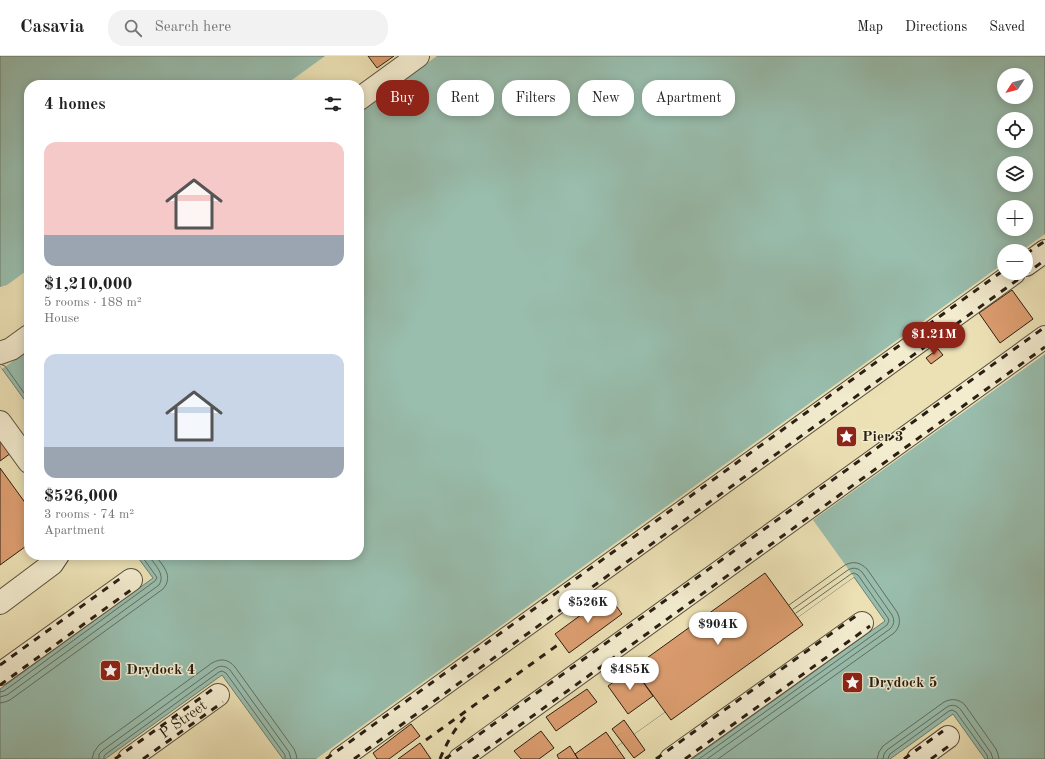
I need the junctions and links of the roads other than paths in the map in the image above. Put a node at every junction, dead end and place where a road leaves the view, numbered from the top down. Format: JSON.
{"nodes":[{"id":1,"x":418,"y":56,"type":"edge"},
{"id":2,"x":364,"y":95,"type":"edge"},
{"id":3,"x":1045,"y":251,"type":"edge"},
{"id":4,"x":1033,"y":260,"type":"edge"},
{"id":5,"x":1004,"y":280,"type":"edge"},
{"id":6,"x":1045,"y":337,"type":"edge"},
{"id":7,"x":24,"y":340,"type":"edge"},
{"id":8,"x":0,"y":353,"type":"edge"},
{"id":9,"x":6,"y":431,"type":"edge"},
{"id":10,"x":24,"y":455,"type":"edge"},
{"id":11,"x":55,"y":560,"type":"edge"},
{"id":12,"x":131,"y":580,"type":"dead end"},
{"id":13,"x":0,"y":603,"type":"edge"},
{"id":14,"x":862,"y":623,"type":"dead end"},
{"id":15,"x":0,"y":674,"type":"edge"},
{"id":16,"x":218,"y":695,"type":"dead end"},
{"id":17,"x":948,"y":737,"type":"dead end"},
{"id":18,"x":129,"y":759,"type":"edge"},
{"id":19,"x":340,"y":759,"type":"edge"},
{"id":20,"x":460,"y":759,"type":"edge"},
{"id":21,"x":671,"y":759,"type":"edge"},
{"id":22,"x":918,"y":759,"type":"edge"}],
"edges":[{"from":1,"to":2,"type":"lane"},
{"from":3,"to":4,"type":"lane"},
{"from":5,"to":19,"type":"lane"},
{"from":6,"to":20,"type":"lane"},
{"from":7,"to":8,"type":"lane"},
{"from":9,"to":10,"type":"lane"},
{"from":11,"to":13,"type":"lane"},
{"from":12,"to":15,"type":"lane"},
{"from":14,"to":21,"type":"lane"},
{"from":16,"to":18,"type":"lane","name":"P Street"},
{"from":17,"to":22,"type":"lane"}]}
